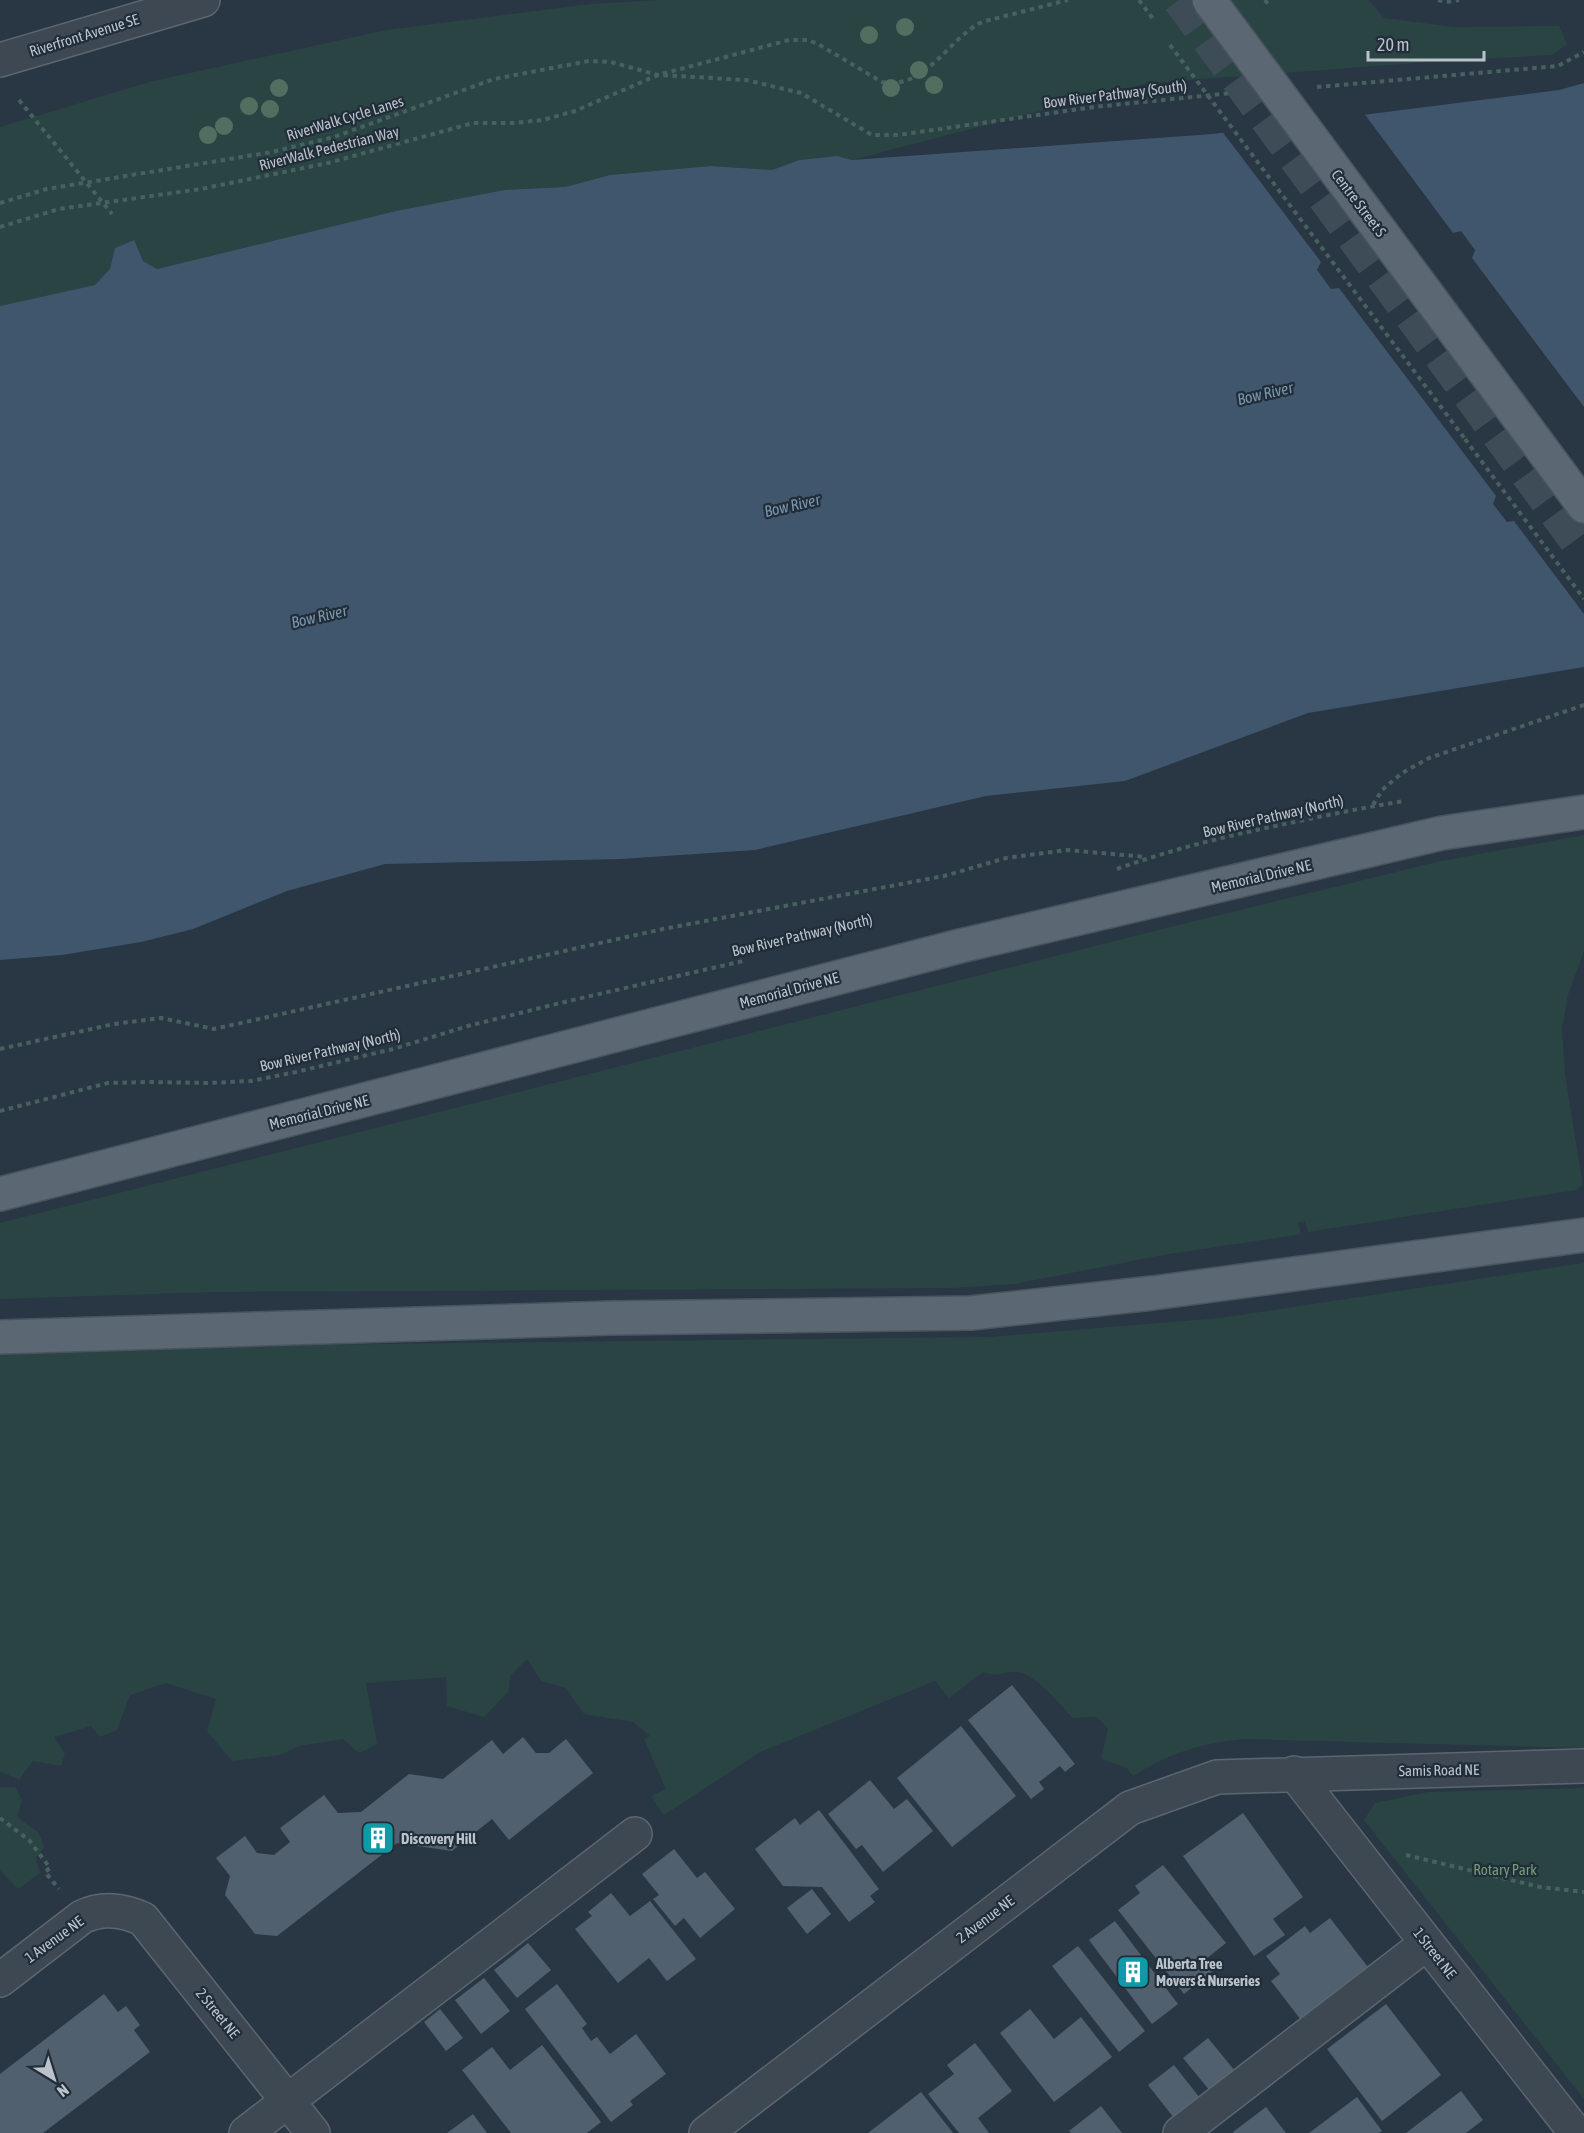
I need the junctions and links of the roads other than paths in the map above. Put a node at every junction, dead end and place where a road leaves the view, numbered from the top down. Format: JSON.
{"nodes":[{"id":1,"x":203,"y":0,"type":"edge"},
{"id":2,"x":1209,"y":0,"type":"edge"},
{"id":3,"x":0,"y":60,"type":"edge"},
{"id":4,"x":1584,"y":506,"type":"edge"},
{"id":5,"x":1584,"y":812,"type":"edge"},
{"id":6,"x":0,"y":1194,"type":"edge"},
{"id":7,"x":1584,"y":1235,"type":"edge"},
{"id":8,"x":0,"y":1338,"type":"edge"},
{"id":9,"x":1584,"y":1766,"type":"edge"},
{"id":10,"x":1294,"y":1773,"type":"junction"},
{"id":11,"x":635,"y":1834,"type":"dead end"},
{"id":12,"x":112,"y":1911,"type":"joint"},
{"id":13,"x":1427,"y":1943,"type":"junction"},
{"id":14,"x":0,"y":1980,"type":"edge"},
{"id":15,"x":287,"y":2101,"type":"junction"},
{"id":16,"x":246,"y":2133,"type":"edge"},
{"id":17,"x":313,"y":2133,"type":"edge"},
{"id":18,"x":706,"y":2133,"type":"edge"},
{"id":19,"x":1180,"y":2133,"type":"edge"},
{"id":20,"x":1576,"y":2133,"type":"edge"}],
"edges":[{"from":1,"to":3,"type":"street","name":"Riverfront Avenue SE"},
{"from":2,"to":4,"type":"main road","name":"Centre Street S","bridge":true},
{"from":5,"to":6,"type":"main road","name":"Memorial Drive NE"},
{"from":7,"to":8,"type":"main road"},
{"from":9,"to":10,"type":"street","name":"Samis Road NE"},
{"from":10,"to":13,"type":"street","name":"1 Street NE"},
{"from":10,"to":18,"type":"street","name":"2 Avenue NE"},
{"from":11,"to":15,"type":"street"},
{"from":12,"to":14,"type":"street","name":"1 Avenue NE"},
{"from":12,"to":15,"type":"street","name":"2 Street NE"},
{"from":13,"to":19,"type":"street"},
{"from":13,"to":20,"type":"street","name":"1 Street NE"},
{"from":15,"to":16,"type":"street"},
{"from":15,"to":17,"type":"street","name":"2 Street NE"}]}
